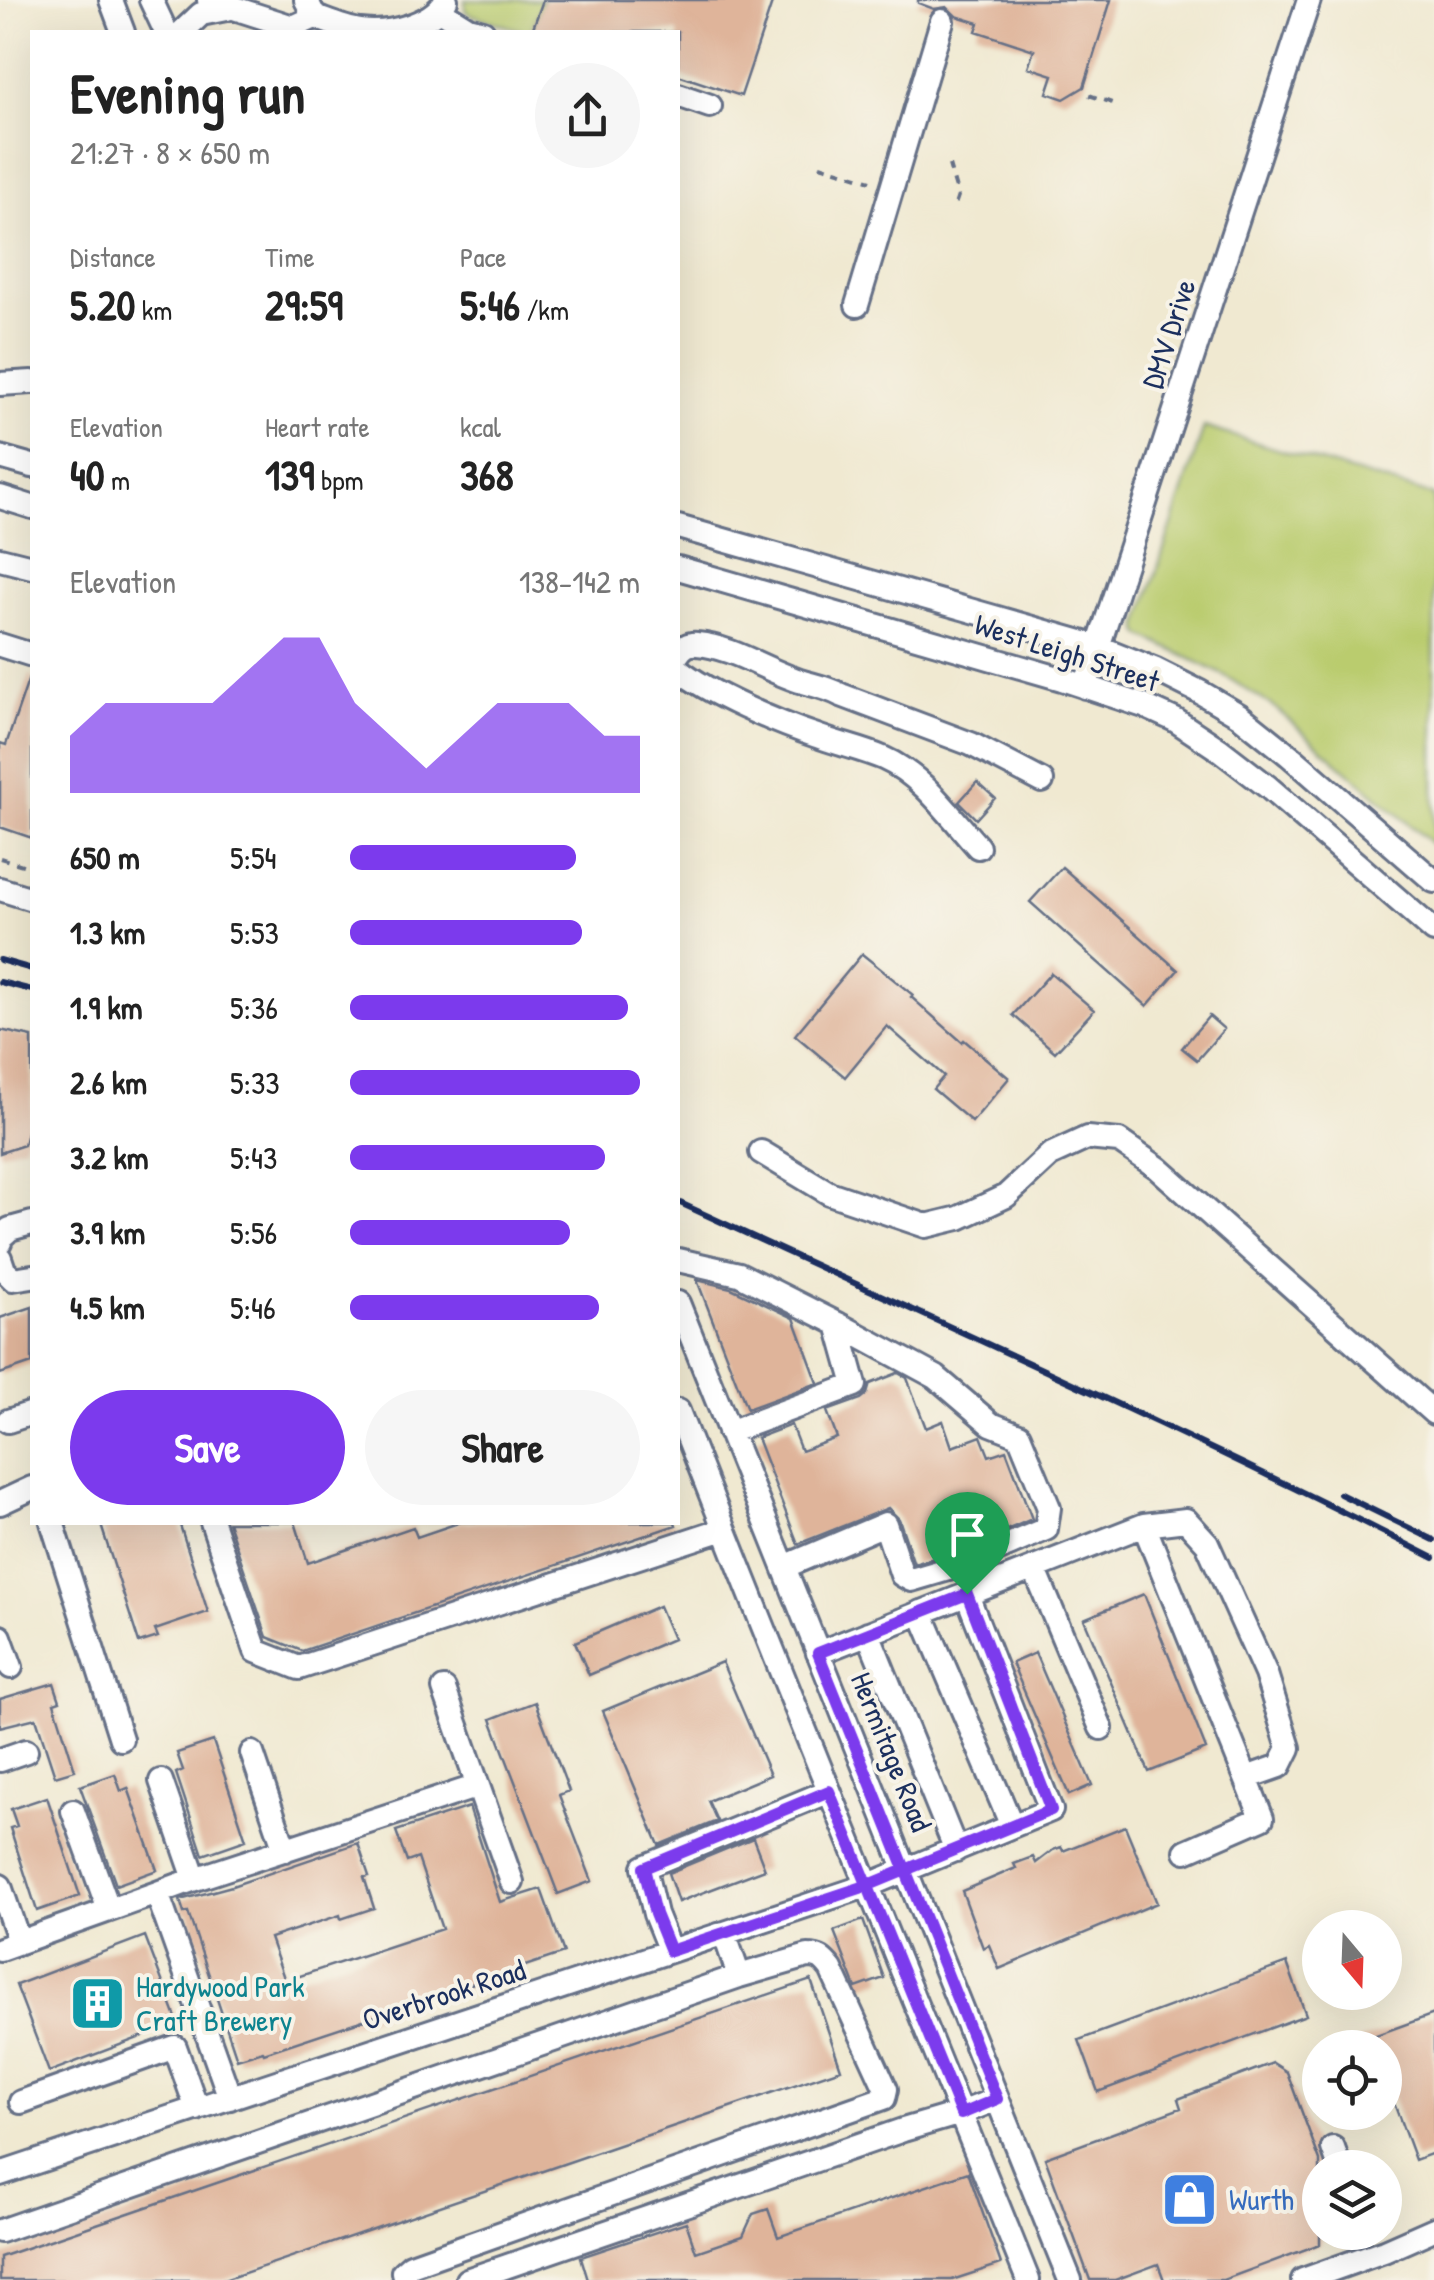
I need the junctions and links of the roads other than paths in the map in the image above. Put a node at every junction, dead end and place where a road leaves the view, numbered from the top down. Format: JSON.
{"nodes":[{"id":1,"x":111,"y":0,"type":"edge"},
{"id":2,"x":151,"y":0,"type":"edge"},
{"id":3,"x":210,"y":0,"type":"edge"},
{"id":4,"x":342,"y":0,"type":"edge"},
{"id":5,"x":1309,"y":0,"type":"edge"},
{"id":6,"x":442,"y":5,"type":"edge"},
{"id":7,"x":232,"y":8,"type":"junction"},
{"id":8,"x":318,"y":14,"type":"edge"},
{"id":9,"x":942,"y":21,"type":"dead end"},
{"id":10,"x":122,"y":30,"type":"edge"},
{"id":11,"x":165,"y":30,"type":"edge"},
{"id":12,"x":184,"y":30,"type":"edge"},
{"id":13,"x":357,"y":30,"type":"edge"},
{"id":14,"x":389,"y":30,"type":"edge"},
{"id":15,"x":476,"y":30,"type":"edge"},
{"id":16,"x":680,"y":97,"type":"edge"},
{"id":17,"x":710,"y":106,"type":"dead end"},
{"id":18,"x":857,"y":306,"type":"dead end"},
{"id":19,"x":30,"y":382,"type":"edge"},
{"id":20,"x":0,"y":384,"type":"edge"},
{"id":21,"x":0,"y":457,"type":"edge"},
{"id":22,"x":30,"y":465,"type":"edge"},
{"id":23,"x":0,"y":497,"type":"edge"},
{"id":24,"x":30,"y":506,"type":"edge"},
{"id":25,"x":680,"y":528,"type":"edge"},
{"id":26,"x":0,"y":559,"type":"edge"},
{"id":27,"x":30,"y":566,"type":"edge"},
{"id":28,"x":680,"y":569,"type":"edge"},
{"id":29,"x":0,"y":645,"type":"edge"},
{"id":30,"x":1098,"y":646,"type":"junction"},
{"id":31,"x":680,"y":651,"type":"edge"},
{"id":32,"x":30,"y":653,"type":"edge"},
{"id":33,"x":680,"y":671,"type":"edge"},
{"id":34,"x":1086,"y":687,"type":"junction"},
{"id":35,"x":1042,"y":781,"type":"dead end"},
{"id":36,"x":978,"y":847,"type":"dead end"},
{"id":37,"x":1434,"y":881,"type":"edge"},
{"id":38,"x":0,"y":889,"type":"edge"},
{"id":39,"x":30,"y":898,"type":"edge"},
{"id":40,"x":1434,"y":931,"type":"edge"},
{"id":41,"x":761,"y":1152,"type":"dead end"},
{"id":42,"x":30,"y":1224,"type":"edge"},
{"id":43,"x":0,"y":1242,"type":"edge"},
{"id":44,"x":0,"y":1258,"type":"edge"},
{"id":45,"x":680,"y":1260,"type":"edge"},
{"id":46,"x":30,"y":1276,"type":"edge"},
{"id":47,"x":680,"y":1315,"type":"edge"},
{"id":48,"x":838,"y":1324,"type":"junction"},
{"id":49,"x":685,"y":1344,"type":"edge"},
{"id":50,"x":1434,"y":1414,"type":"edge"},
{"id":51,"x":30,"y":1415,"type":"edge"},
{"id":52,"x":680,"y":1417,"type":"edge"},
{"id":53,"x":8,"y":1421,"type":"dead end"},
{"id":54,"x":730,"y":1432,"type":"junction"},
{"id":55,"x":30,"y":1489,"type":"edge"},
{"id":56,"x":0,"y":1503,"type":"edge"},
{"id":57,"x":53,"y":1525,"type":"edge"},
{"id":58,"x":213,"y":1525,"type":"edge"},
{"id":59,"x":1144,"y":1525,"type":"junction"},
{"id":60,"x":724,"y":1530,"type":"junction"},
{"id":61,"x":784,"y":1566,"type":"junction"},
{"id":62,"x":1034,"y":1568,"type":"junction"},
{"id":63,"x":967,"y":1594,"type":"junction"},
{"id":64,"x":922,"y":1612,"type":"junction"},
{"id":65,"x":868,"y":1633,"type":"junction"},
{"id":66,"x":0,"y":1636,"type":"edge"},
{"id":67,"x":818,"y":1653,"type":"junction"},
{"id":68,"x":11,"y":1666,"type":"dead end"},
{"id":69,"x":444,"y":1689,"type":"dead end"},
{"id":70,"x":1101,"y":1728,"type":"dead end"},
{"id":71,"x":122,"y":1739,"type":"dead end"},
{"id":72,"x":26,"y":1751,"type":"dead end"},
{"id":73,"x":252,"y":1753,"type":"dead end"},
{"id":74,"x":0,"y":1760,"type":"edge"},
{"id":75,"x":1246,"y":1778,"type":"junction"},
{"id":76,"x":161,"y":1781,"type":"dead end"},
{"id":77,"x":478,"y":1786,"type":"junction"},
{"id":78,"x":829,"y":1791,"type":"junction"},
{"id":79,"x":72,"y":1811,"type":"dead end"},
{"id":80,"x":1012,"y":1826,"type":"junction"},
{"id":81,"x":285,"y":1850,"type":"junction"},
{"id":82,"x":956,"y":1850,"type":"junction"},
{"id":83,"x":1186,"y":1852,"type":"dead end"},
{"id":84,"x":906,"y":1871,"type":"junction"},
{"id":85,"x":195,"y":1879,"type":"junction"},
{"id":86,"x":512,"y":1882,"type":"dead end"},
{"id":87,"x":869,"y":1885,"type":"junction"},
{"id":88,"x":0,"y":1886,"type":"edge"},
{"id":89,"x":157,"y":1893,"type":"junction"},
{"id":90,"x":109,"y":1910,"type":"junction"},
{"id":91,"x":724,"y":1933,"type":"junction"},
{"id":92,"x":9,"y":1945,"type":"edge"},
{"id":93,"x":670,"y":1951,"type":"junction"},
{"id":94,"x":739,"y":1976,"type":"junction"},
{"id":95,"x":230,"y":2098,"type":"junction"},
{"id":96,"x":997,"y":2099,"type":"junction"},
{"id":97,"x":21,"y":2102,"type":"dead end"},
{"id":98,"x":197,"y":2109,"type":"junction"},
{"id":99,"x":961,"y":2114,"type":"junction"},
{"id":100,"x":710,"y":2160,"type":"junction"},
{"id":101,"x":0,"y":2174,"type":"edge"},
{"id":102,"x":722,"y":2191,"type":"junction"},
{"id":103,"x":1434,"y":2229,"type":"edge"},
{"id":104,"x":0,"y":2231,"type":"edge"},
{"id":105,"x":1370,"y":2250,"type":"edge"},
{"id":106,"x":1372,"y":2255,"type":"junction"},
{"id":107,"x":405,"y":2280,"type":"edge"},
{"id":108,"x":467,"y":2280,"type":"edge"},
{"id":109,"x":1028,"y":2280,"type":"edge"},
{"id":110,"x":1070,"y":2280,"type":"edge"},
{"id":111,"x":1303,"y":2280,"type":"edge"}],
"edges":[{"from":1,"to":10,"type":"street"},
{"from":2,"to":11,"type":"street"},
{"from":3,"to":7,"type":"street"},
{"from":4,"to":8,"type":"street"},
{"from":5,"to":30,"type":"street","name":"DMV Drive"},
{"from":6,"to":14,"type":"street"},
{"from":6,"to":15,"type":"street"},
{"from":7,"to":8,"type":"street"},
{"from":7,"to":12,"type":"street"},
{"from":8,"to":13,"type":"street"},
{"from":9,"to":18,"type":"street"},
{"from":16,"to":17,"type":"street"},
{"from":19,"to":20,"type":"street"},
{"from":21,"to":22,"type":"street"},
{"from":23,"to":24,"type":"street"},
{"from":25,"to":30,"type":"street","name":"West Leigh Street"},
{"from":26,"to":27,"type":"street"},
{"from":28,"to":34,"type":"street","name":"West Leigh Street"},
{"from":29,"to":32,"type":"street"},
{"from":30,"to":34,"type":"street","name":"DMV Drive"},
{"from":30,"to":37,"type":"street","name":"West Leigh Street"},
{"from":31,"to":35,"type":"street"},
{"from":33,"to":36,"type":"street"},
{"from":34,"to":40,"type":"street","name":"West Leigh Street"},
{"from":38,"to":39,"type":"street"},
{"from":41,"to":50,"type":"street"},
{"from":42,"to":43,"type":"street"},
{"from":44,"to":46,"type":"street"},
{"from":45,"to":48,"type":"street"},
{"from":47,"to":49,"type":"street","name":"Hermitage Road"},
{"from":48,"to":54,"type":"street"},
{"from":48,"to":61,"type":"street"},
{"from":49,"to":54,"type":"street","name":"Hermitage Road"},
{"from":51,"to":53,"type":"street"},
{"from":52,"to":60,"type":"street"},
{"from":54,"to":61,"type":"street","name":"Hermitage Road"},
{"from":55,"to":56,"type":"street"},
{"from":57,"to":71,"type":"street"},
{"from":58,"to":60,"type":"street"},
{"from":59,"to":62,"type":"street"},
{"from":59,"to":75,"type":"street"},
{"from":59,"to":75,"type":"street"},
{"from":60,"to":78,"type":"street"},
{"from":61,"to":67,"type":"street","name":"Hermitage Road"},
{"from":62,"to":63,"type":"street"},
{"from":62,"to":70,"type":"street"},
{"from":63,"to":64,"type":"street"},
{"from":63,"to":80,"type":"street","name":"Overbrook Road"},
{"from":64,"to":65,"type":"street"},
{"from":64,"to":80,"type":"street"},
{"from":65,"to":67,"type":"street"},
{"from":65,"to":82,"type":"street"},
{"from":66,"to":68,"type":"street"},
{"from":67,"to":84,"type":"street","name":"Hermitage Road"},
{"from":69,"to":77,"type":"street"},
{"from":72,"to":74,"type":"street"},
{"from":73,"to":81,"type":"street"},
{"from":75,"to":83,"type":"street"},
{"from":76,"to":85,"type":"street"},
{"from":77,"to":81,"type":"street"},
{"from":77,"to":86,"type":"street"},
{"from":78,"to":87,"type":"street"},
{"from":78,"to":93,"type":"street"},
{"from":79,"to":90,"type":"street"},
{"from":80,"to":82,"type":"street","name":"Overbrook Road"},
{"from":81,"to":85,"type":"street"},
{"from":82,"to":84,"type":"street","name":"Overbrook Road"},
{"from":84,"to":87,"type":"street","name":"Overbrook Road"},
{"from":84,"to":96,"type":"street","name":"Hermitage Road"},
{"from":85,"to":89,"type":"street"},
{"from":87,"to":91,"type":"street","name":"Overbrook Road"},
{"from":87,"to":99,"type":"street"},
{"from":88,"to":92,"type":"street"},
{"from":89,"to":90,"type":"street"},
{"from":89,"to":95,"type":"street"},
{"from":90,"to":92,"type":"street"},
{"from":91,"to":93,"type":"street","name":"Overbrook Road"},
{"from":91,"to":94,"type":"street"},
{"from":93,"to":95,"type":"street","name":"Overbrook Road"},
{"from":94,"to":100,"type":"street"},
{"from":94,"to":104,"type":"street"},
{"from":95,"to":98,"type":"street","name":"Overbrook Road"},
{"from":96,"to":99,"type":"street"},
{"from":96,"to":110,"type":"street","name":"Hermitage Road"},
{"from":97,"to":98,"type":"street"},
{"from":98,"to":101,"type":"street","name":"Overbrook Road"},
{"from":99,"to":102,"type":"street"},
{"from":99,"to":109,"type":"street"},
{"from":100,"to":102,"type":"street"},
{"from":100,"to":107,"type":"street"},
{"from":102,"to":108,"type":"street"},
{"from":103,"to":106,"type":"street"},
{"from":105,"to":106,"type":"street"},
{"from":106,"to":111,"type":"street"}]}
